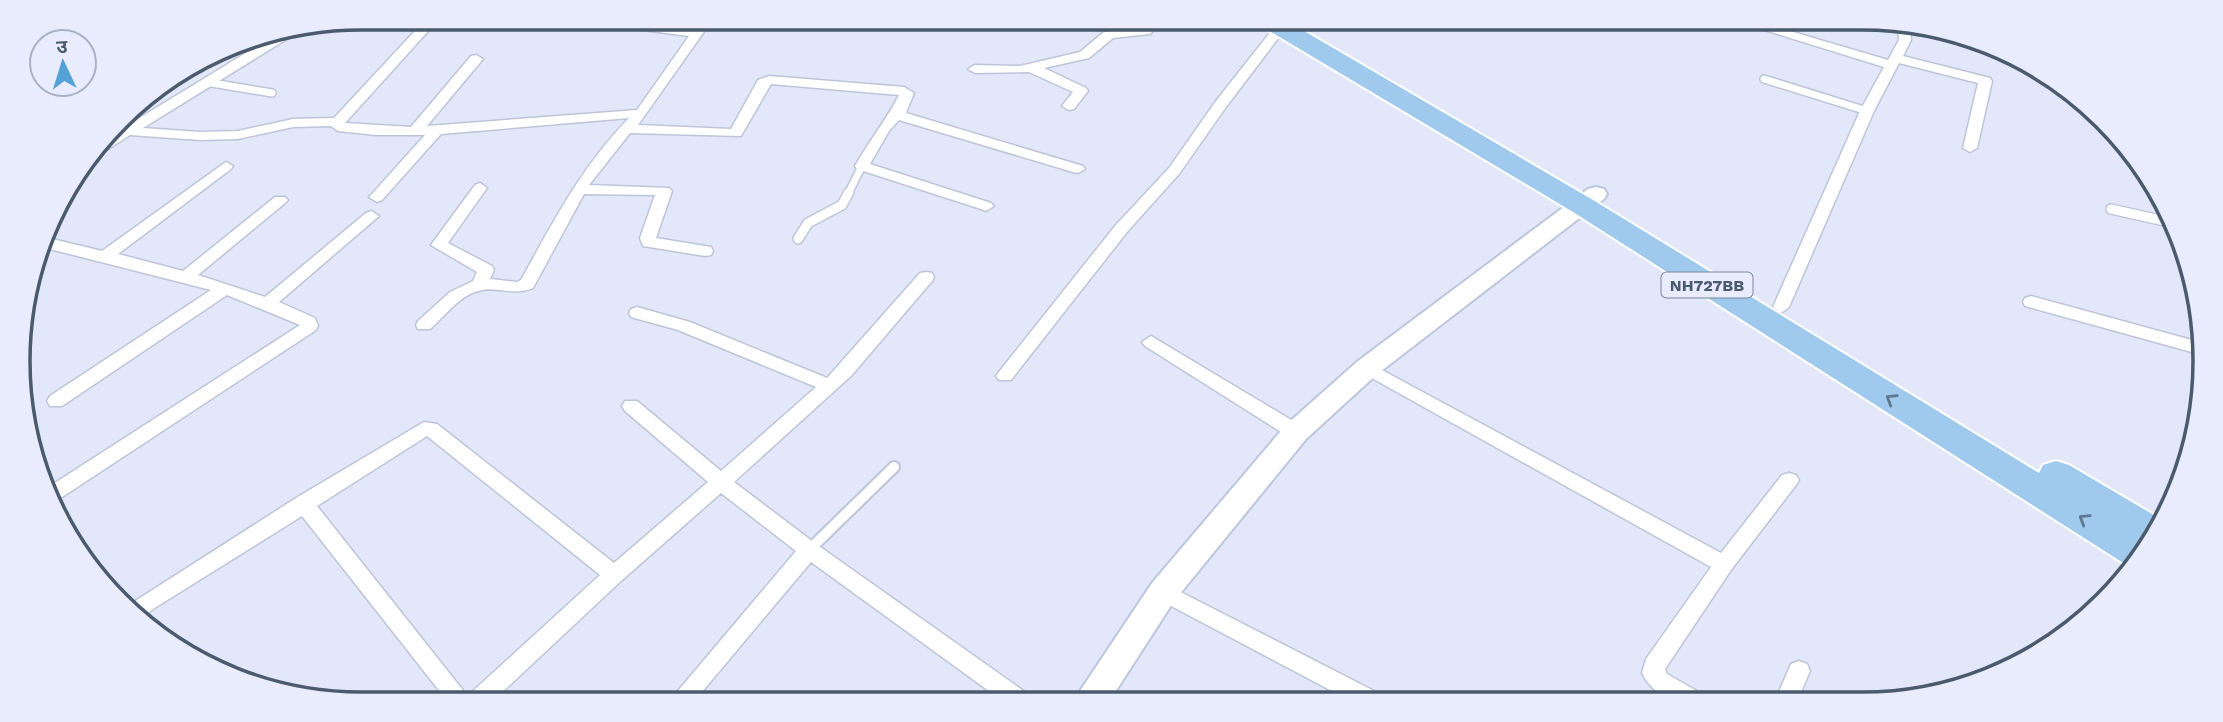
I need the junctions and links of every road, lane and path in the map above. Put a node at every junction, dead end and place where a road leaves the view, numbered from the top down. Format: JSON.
{"nodes":[{"id":1,"x":423,"y":30,"type":"edge"},
{"id":2,"x":673,"y":30,"type":"edge"},
{"id":3,"x":698,"y":30,"type":"edge"},
{"id":4,"x":1148,"y":30,"type":"edge"},
{"id":5,"x":1277,"y":30,"type":"edge"},
{"id":6,"x":1292,"y":30,"type":"edge"},
{"id":7,"x":1775,"y":30,"type":"edge"},
{"id":8,"x":696,"y":33,"type":"junction"},
{"id":9,"x":1905,"y":33,"type":"edge"},
{"id":10,"x":276,"y":41,"type":"edge"},
{"id":11,"x":476,"y":59,"type":"dead end"},
{"id":12,"x":1894,"y":61,"type":"junction"},
{"id":13,"x":1032,"y":68,"type":"junction"},
{"id":14,"x":975,"y":69,"type":"dead end"},
{"id":15,"x":1764,"y":79,"type":"dead end"},
{"id":16,"x":206,"y":82,"type":"junction"},
{"id":17,"x":272,"y":93,"type":"dead end"},
{"id":18,"x":1069,"y":106,"type":"dead end"},
{"id":19,"x":1867,"y":111,"type":"junction"},
{"id":20,"x":898,"y":113,"type":"junction"},
{"id":21,"x":641,"y":114,"type":"junction"},
{"id":22,"x":338,"y":122,"type":"junction"},
{"id":23,"x":129,"y":125,"type":"edge"},
{"id":24,"x":627,"y":129,"type":"junction"},
{"id":25,"x":124,"y":130,"type":"edge"},
{"id":26,"x":416,"y":131,"type":"junction"},
{"id":27,"x":436,"y":131,"type":"junction"},
{"id":28,"x":1970,"y":148,"type":"dead end"},
{"id":29,"x":226,"y":166,"type":"dead end"},
{"id":30,"x":862,"y":166,"type":"junction"},
{"id":31,"x":1078,"y":169,"type":"dead end"},
{"id":32,"x":480,"y":188,"type":"dead end"},
{"id":33,"x":579,"y":190,"type":"junction"},
{"id":34,"x":377,"y":197,"type":"dead end"},
{"id":35,"x":1590,"y":200,"type":"junction"},
{"id":36,"x":279,"y":201,"type":"dead end"},
{"id":37,"x":986,"y":206,"type":"dead end"},
{"id":38,"x":2111,"y":209,"type":"dead end"},
{"id":39,"x":371,"y":216,"type":"dead end"},
{"id":40,"x":2162,"y":220,"type":"edge"},
{"id":41,"x":799,"y":239,"type":"dead end"},
{"id":42,"x":51,"y":244,"type":"edge"},
{"id":43,"x":705,"y":251,"type":"dead end"},
{"id":44,"x":105,"y":256,"type":"junction"},
{"id":45,"x":187,"y":276,"type":"junction"},
{"id":46,"x":926,"y":277,"type":"dead end"},
{"id":47,"x":479,"y":285,"type":"junction"},
{"id":48,"x":226,"y":288,"type":"junction"},
{"id":49,"x":2031,"y":302,"type":"dead end"},
{"id":50,"x":268,"y":303,"type":"junction"},
{"id":51,"x":1782,"y":307,"type":"junction"},
{"id":52,"x":636,"y":313,"type":"dead end"},
{"id":53,"x":424,"y":325,"type":"dead end"},
{"id":54,"x":1151,"y":342,"type":"dead end"},
{"id":55,"x":2193,"y":346,"type":"edge"},
{"id":56,"x":1367,"y":368,"type":"junction"},
{"id":57,"x":1005,"y":376,"type":"dead end"},
{"id":58,"x":830,"y":386,"type":"junction"},
{"id":59,"x":56,"y":401,"type":"dead end"},
{"id":60,"x":631,"y":406,"type":"dead end"},
{"id":61,"x":1296,"y":432,"type":"junction"},
{"id":62,"x":894,"y":467,"type":"dead end"},
{"id":63,"x":1789,"y":480,"type":"dead end"},
{"id":64,"x":721,"y":482,"type":"junction"},
{"id":65,"x":57,"y":492,"type":"edge"},
{"id":66,"x":303,"y":503,"type":"junction"},
{"id":67,"x":2147,"y":530,"type":"edge"},
{"id":68,"x":809,"y":550,"type":"junction"},
{"id":69,"x":2134,"y":550,"type":"edge"},
{"id":70,"x":1724,"y":564,"type":"junction"},
{"id":71,"x":614,"y":575,"type":"junction"},
{"id":72,"x":1163,"y":592,"type":"junction"},
{"id":73,"x":141,"y":608,"type":"edge"},
{"id":74,"x":1798,"y":671,"type":"dead end"},
{"id":75,"x":453,"y":692,"type":"edge"},
{"id":76,"x":487,"y":692,"type":"edge"},
{"id":77,"x":688,"y":692,"type":"edge"},
{"id":78,"x":1007,"y":692,"type":"edge"},
{"id":79,"x":1096,"y":692,"type":"edge"},
{"id":80,"x":1355,"y":692,"type":"edge"},
{"id":81,"x":1678,"y":692,"type":"edge"},
{"id":82,"x":1790,"y":692,"type":"edge"}],
"edges":[{"from":1,"to":22,"type":"street"},
{"from":2,"to":8,"type":"street"},
{"from":3,"to":8,"type":"street"},
{"from":4,"to":13,"type":"street"},
{"from":5,"to":57,"type":"street"},
{"from":6,"to":35,"type":"highway","number":"NH727BB"},
{"from":7,"to":12,"type":"street"},
{"from":8,"to":21,"type":"street"},
{"from":9,"to":12,"type":"street"},
{"from":10,"to":16,"type":"street"},
{"from":11,"to":26,"type":"street"},
{"from":12,"to":19,"type":"street"},
{"from":12,"to":28,"type":"street"},
{"from":13,"to":14,"type":"street"},
{"from":13,"to":18,"type":"street"},
{"from":15,"to":19,"type":"lane"},
{"from":16,"to":17,"type":"lane"},
{"from":16,"to":23,"type":"street"},
{"from":19,"to":51,"type":"street"},
{"from":20,"to":24,"type":"street"},
{"from":20,"to":30,"type":"street"},
{"from":20,"to":31,"type":"street"},
{"from":21,"to":24,"type":"street"},
{"from":21,"to":27,"type":"street"},
{"from":22,"to":25,"type":"street"},
{"from":22,"to":26,"type":"street"},
{"from":24,"to":33,"type":"street"},
{"from":26,"to":27,"type":"street"},
{"from":27,"to":34,"type":"street"},
{"from":29,"to":44,"type":"street"},
{"from":30,"to":37,"type":"street"},
{"from":30,"to":41,"type":"lane"},
{"from":32,"to":47,"type":"street"},
{"from":33,"to":43,"type":"street"},
{"from":33,"to":47,"type":"street"},
{"from":35,"to":51,"type":"highway","number":"NH727BB"},
{"from":35,"to":56,"type":"street"},
{"from":69,"to":35,"type":"highway","number":"NH727BB","one_way":true},
{"from":36,"to":45,"type":"street"},
{"from":38,"to":40,"type":"lane"},
{"from":39,"to":50,"type":"street"},
{"from":42,"to":44,"type":"street"},
{"from":44,"to":45,"type":"street"},
{"from":45,"to":48,"type":"street"},
{"from":46,"to":58,"type":"street"},
{"from":47,"to":53,"type":"street"},
{"from":48,"to":50,"type":"street"},
{"from":48,"to":59,"type":"street"},
{"from":49,"to":55,"type":"street"},
{"from":50,"to":65,"type":"street"},
{"from":51,"to":67,"type":"highway","number":"NH727BB"},
{"from":52,"to":58,"type":"street"},
{"from":54,"to":61,"type":"street"},
{"from":56,"to":61,"type":"street"},
{"from":56,"to":70,"type":"street"},
{"from":58,"to":64,"type":"street"},
{"from":60,"to":64,"type":"street"},
{"from":61,"to":72,"type":"street"},
{"from":62,"to":68,"type":"lane"},
{"from":63,"to":70,"type":"street"},
{"from":64,"to":68,"type":"street"},
{"from":64,"to":71,"type":"street"},
{"from":66,"to":71,"type":"street"},
{"from":66,"to":73,"type":"street"},
{"from":66,"to":75,"type":"street"},
{"from":68,"to":77,"type":"street"},
{"from":68,"to":78,"type":"street"},
{"from":70,"to":81,"type":"street"},
{"from":71,"to":76,"type":"street"},
{"from":72,"to":79,"type":"street"},
{"from":72,"to":80,"type":"street"},
{"from":74,"to":82,"type":"street"}]}
